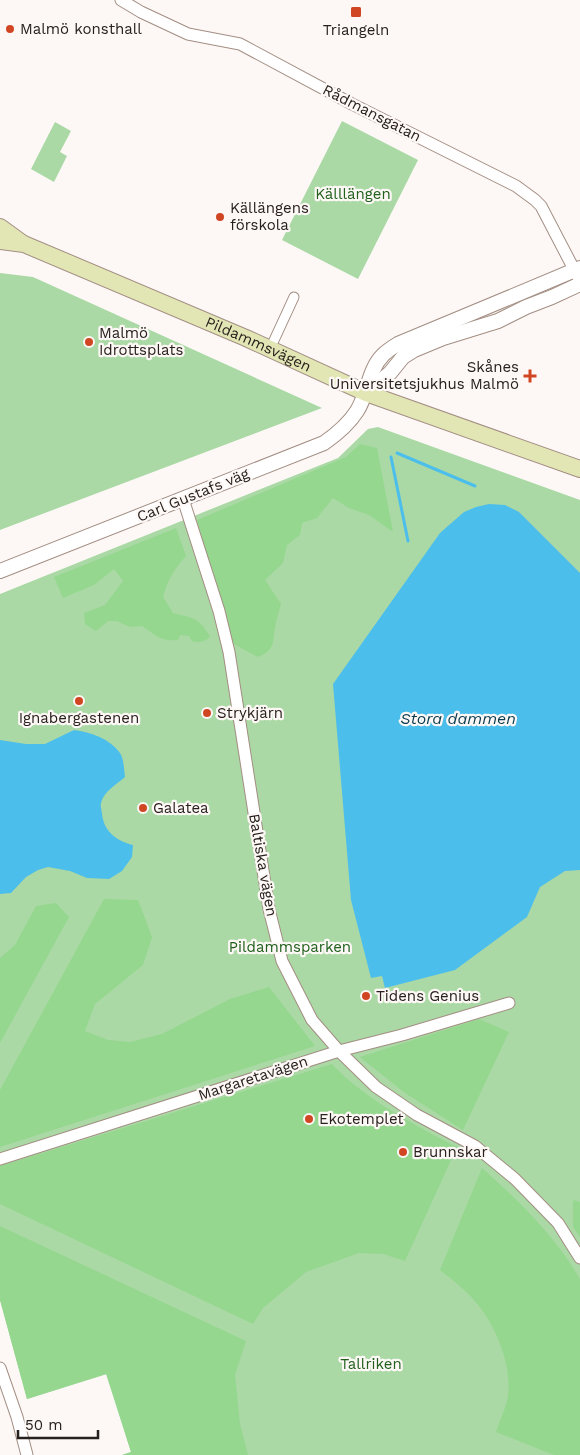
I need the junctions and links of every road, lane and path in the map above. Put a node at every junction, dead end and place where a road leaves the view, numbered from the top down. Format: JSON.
{"nodes":[{"id":1,"x":120,"y":0,"type":"edge"},
{"id":2,"x":0,"y":227,"type":"edge"},
{"id":3,"x":0,"y":241,"type":"edge"},
{"id":4,"x":24,"y":244,"type":"junction"},
{"id":5,"x":579,"y":276,"type":"edge"},
{"id":6,"x":294,"y":297,"type":"dead end"},
{"id":7,"x":270,"y":349,"type":"junction"},
{"id":8,"x":366,"y":393,"type":"junction"},
{"id":9,"x":580,"y":470,"type":"edge"},
{"id":10,"x":182,"y":499,"type":"junction"},
{"id":11,"x":0,"y":571,"type":"edge"},
{"id":12,"x":508,"y":1003,"type":"dead end"},
{"id":13,"x":339,"y":1051,"type":"junction"},
{"id":14,"x":0,"y":1160,"type":"edge"},
{"id":15,"x":580,"y":1258,"type":"edge"},
{"id":16,"x":0,"y":1368,"type":"edge"},
{"id":17,"x":27,"y":1455,"type":"edge"}],
"edges":[{"from":1,"to":5,"type":"street","name":"Rådmansgatan"},
{"from":2,"to":4,"type":"main road","name":"Pildammsvägen"},
{"from":3,"to":4,"type":"main road","name":"Pildammsvägen"},
{"from":4,"to":7,"type":"main road","name":"Pildammsvägen"},
{"from":5,"to":8,"type":"street","name":"Carl Gustafs väg"},
{"from":6,"to":7,"type":"street"},
{"from":7,"to":8,"type":"main road","name":"Pildammsvägen"},
{"from":8,"to":9,"type":"main road","name":"Pildammsvägen"},
{"from":8,"to":10,"type":"street","name":"Carl Gustafs väg"},
{"from":10,"to":11,"type":"street","name":"Carl Gustafs väg"},
{"from":10,"to":13,"type":"street","name":"Baltiska vägen"},
{"from":12,"to":13,"type":"street","name":"Margaretavägen"},
{"from":13,"to":14,"type":"street","name":"Margaretavägen"},
{"from":13,"to":15,"type":"street","name":"Baltiska vägen"},
{"from":16,"to":17,"type":"street"}]}
